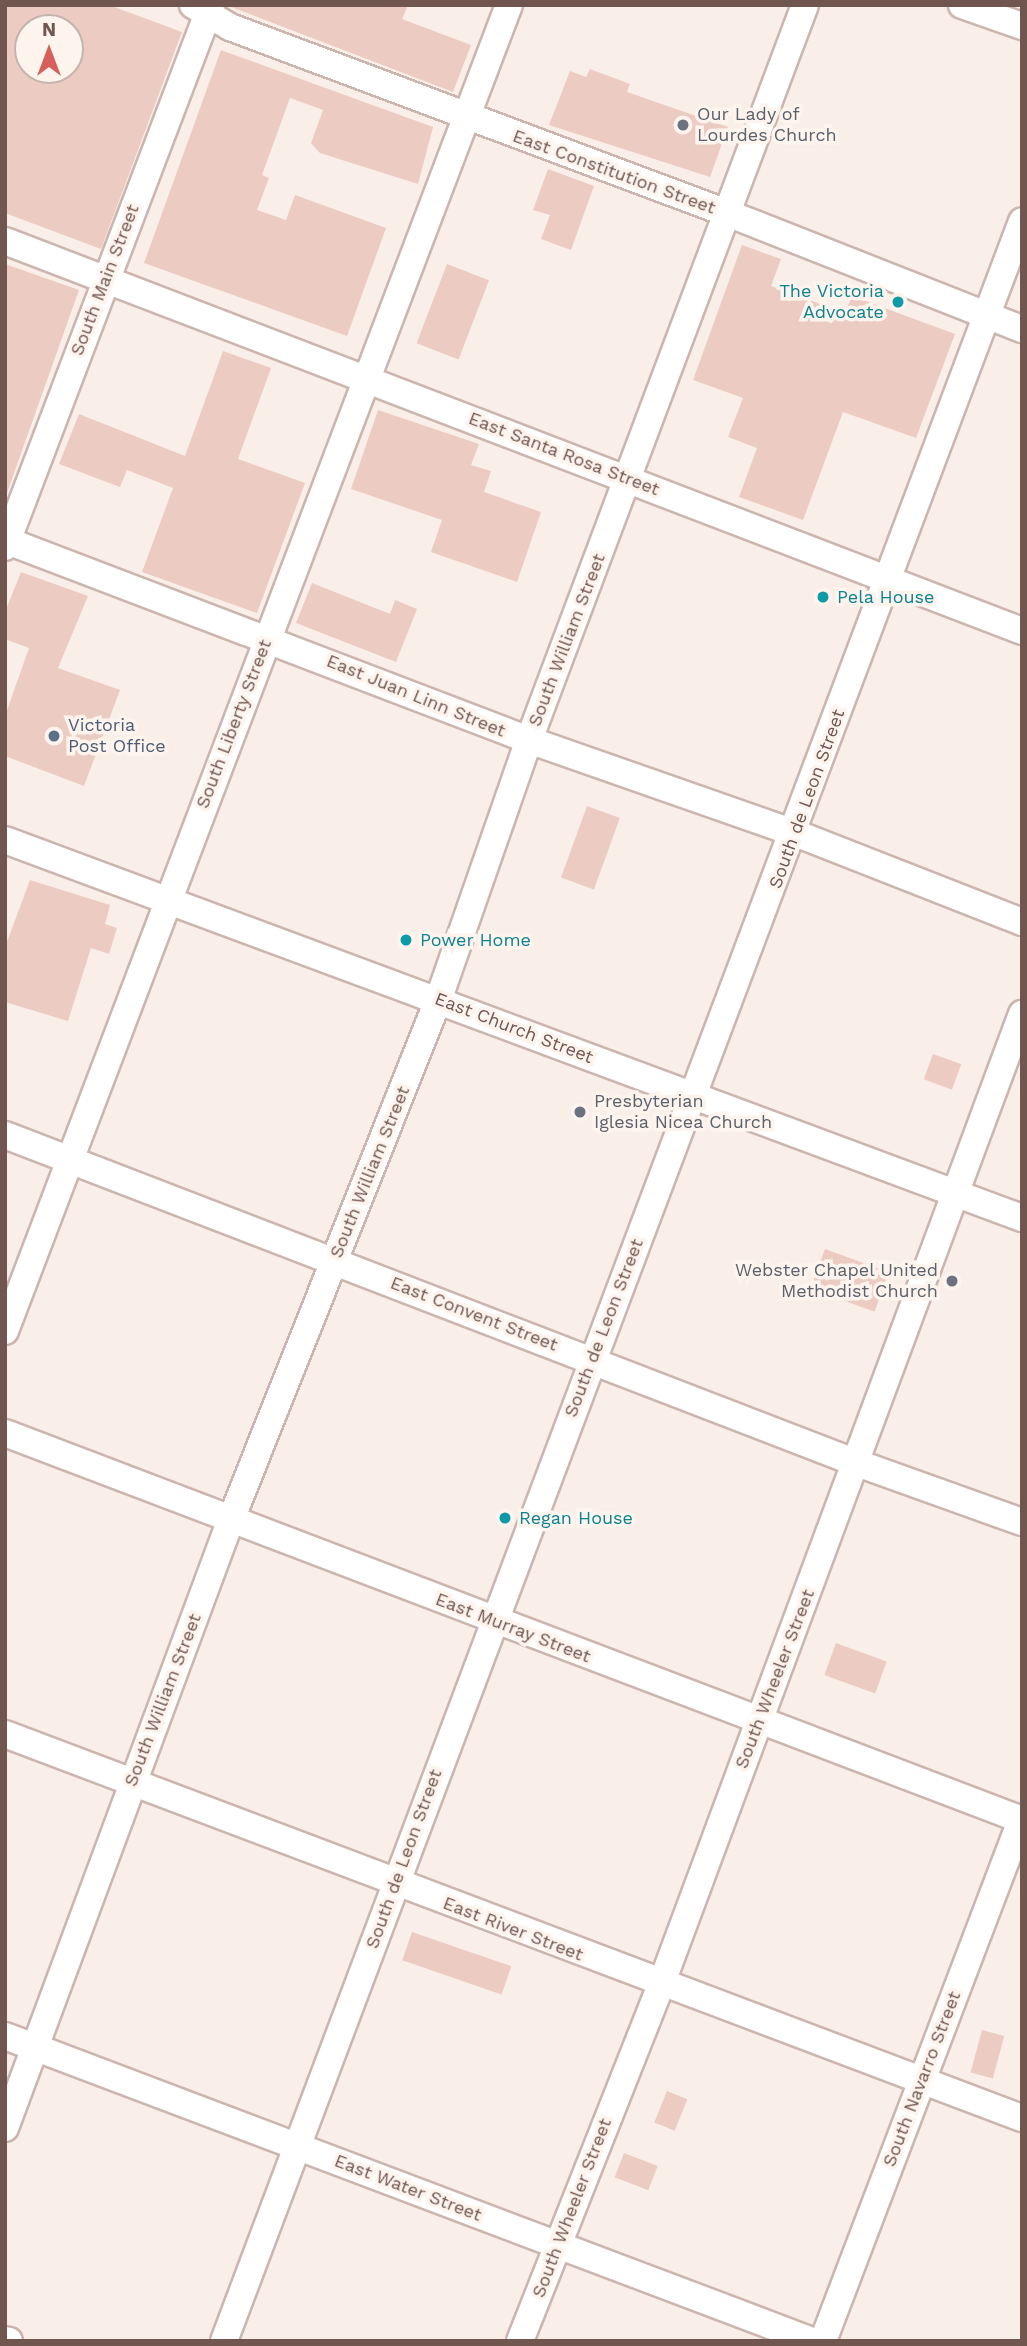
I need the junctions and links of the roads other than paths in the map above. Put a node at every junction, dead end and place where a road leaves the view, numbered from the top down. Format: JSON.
{"nodes":[{"id":1,"x":509,"y":5,"type":"edge"},
{"id":2,"x":805,"y":5,"type":"edge"},
{"id":3,"x":962,"y":5,"type":"edge"},
{"id":4,"x":204,"y":8,"type":"edge"},
{"id":5,"x":1022,"y":26,"type":"edge"},
{"id":6,"x":465,"y":118,"type":"junction"},
{"id":7,"x":727,"y":213,"type":"junction"},
{"id":8,"x":1022,"y":220,"type":"edge"},
{"id":9,"x":5,"y":241,"type":"edge"},
{"id":10,"x":105,"y":279,"type":"junction"},
{"id":11,"x":986,"y":317,"type":"junction"},
{"id":12,"x":1022,"y":329,"type":"edge"},
{"id":13,"x":369,"y":380,"type":"junction"},
{"id":14,"x":629,"y":479,"type":"junction"},
{"id":15,"x":6,"y":543,"type":"edge"},
{"id":16,"x":887,"y":579,"type":"junction"},
{"id":17,"x":1022,"y":631,"type":"edge"},
{"id":18,"x":268,"y":637,"type":"junction"},
{"id":19,"x":529,"y":740,"type":"junction"},
{"id":20,"x":795,"y":833,"type":"junction"},
{"id":21,"x":5,"y":840,"type":"edge"},
{"id":22,"x":166,"y":900,"type":"junction"},
{"id":23,"x":1022,"y":922,"type":"edge"},
{"id":24,"x":439,"y":998,"type":"junction"},
{"id":25,"x":1022,"y":1014,"type":"edge"},
{"id":26,"x":694,"y":1099,"type":"junction"},
{"id":27,"x":5,"y":1135,"type":"edge"},
{"id":28,"x":70,"y":1158,"type":"junction"},
{"id":29,"x":956,"y":1194,"type":"junction"},
{"id":30,"x":1022,"y":1218,"type":"edge"},
{"id":31,"x":335,"y":1261,"type":"junction"},
{"id":32,"x":5,"y":1331,"type":"edge"},
{"id":33,"x":591,"y":1358,"type":"junction"},
{"id":34,"x":5,"y":1433,"type":"edge"},
{"id":35,"x":857,"y":1463,"type":"junction"},
{"id":36,"x":230,"y":1522,"type":"junction"},
{"id":37,"x":1022,"y":1522,"type":"edge"},
{"id":38,"x":493,"y":1620,"type":"junction"},
{"id":39,"x":759,"y":1723,"type":"junction"},
{"id":40,"x":5,"y":1734,"type":"edge"},
{"id":41,"x":132,"y":1783,"type":"junction"},
{"id":42,"x":1022,"y":1819,"type":"edge"},
{"id":43,"x":395,"y":1884,"type":"junction"},
{"id":44,"x":661,"y":1985,"type":"junction"},
{"id":45,"x":5,"y":2036,"type":"edge"},
{"id":46,"x":35,"y":2047,"type":"junction"},
{"id":47,"x":922,"y":2081,"type":"junction"},
{"id":48,"x":1022,"y":2118,"type":"edge"},
{"id":49,"x":5,"y":2128,"type":"edge"},
{"id":50,"x":299,"y":2147,"type":"junction"},
{"id":51,"x":557,"y":2245,"type":"junction"},
{"id":52,"x":224,"y":2341,"type":"edge"},
{"id":53,"x":520,"y":2341,"type":"edge"},
{"id":54,"x":811,"y":2341,"type":"edge"},
{"id":55,"x":823,"y":2341,"type":"edge"}],
"edges":[{"from":1,"to":6,"type":"street","name":"South Liberty Street"},
{"from":2,"to":7,"type":"street","name":"South William Street"},
{"from":3,"to":5,"type":"street"},
{"from":4,"to":6,"type":"street","name":"East Constitution Street"},
{"from":4,"to":10,"type":"street","name":"South Main Street"},
{"from":6,"to":7,"type":"street","name":"East Constitution Street"},
{"from":6,"to":13,"type":"street","name":"South Liberty Street"},
{"from":7,"to":11,"type":"street","name":"East Constitution Street"},
{"from":7,"to":14,"type":"street","name":"South William Street"},
{"from":8,"to":11,"type":"street","name":"South de Leon Street"},
{"from":9,"to":10,"type":"street","name":"East Santa Rosa Street"},
{"from":10,"to":13,"type":"street","name":"East Santa Rosa Street"},
{"from":10,"to":15,"type":"street","name":"South Main Street"},
{"from":11,"to":12,"type":"street","name":"East Constitution Street"},
{"from":11,"to":16,"type":"street","name":"South de Leon Street"},
{"from":13,"to":14,"type":"street","name":"East Santa Rosa Street"},
{"from":13,"to":18,"type":"street","name":"South Liberty Street"},
{"from":14,"to":16,"type":"street","name":"East Santa Rosa Street"},
{"from":14,"to":19,"type":"street","name":"South William Street"},
{"from":15,"to":18,"type":"street","name":"East Juan Linn Street"},
{"from":16,"to":17,"type":"street","name":"East Santa Rosa Street"},
{"from":16,"to":20,"type":"street","name":"South de Leon Street"},
{"from":18,"to":19,"type":"street","name":"East Juan Linn Street"},
{"from":18,"to":22,"type":"street","name":"South Liberty Street"},
{"from":19,"to":20,"type":"street","name":"East Juan Linn Street"},
{"from":19,"to":24,"type":"street","name":"South William Street"},
{"from":20,"to":23,"type":"street","name":"East Juan Linn Street"},
{"from":20,"to":26,"type":"street","name":"South de Leon Street"},
{"from":21,"to":22,"type":"street","name":"East Church Street"},
{"from":22,"to":24,"type":"street","name":"East Church Street"},
{"from":22,"to":28,"type":"street","name":"South Liberty Street"},
{"from":24,"to":26,"type":"street","name":"East Church Street"},
{"from":24,"to":31,"type":"street","name":"South William Street"},
{"from":25,"to":29,"type":"street","name":"South Wheeler Street"},
{"from":26,"to":29,"type":"street","name":"East Church Street"},
{"from":26,"to":33,"type":"street","name":"South de Leon Street"},
{"from":27,"to":28,"type":"street","name":"East Convent Street"},
{"from":28,"to":31,"type":"street","name":"East Convent Street"},
{"from":28,"to":32,"type":"street","name":"South Liberty Street"},
{"from":29,"to":30,"type":"street","name":"East Church Street"},
{"from":29,"to":35,"type":"street","name":"South Wheeler Street"},
{"from":31,"to":33,"type":"street","name":"East Convent Street"},
{"from":31,"to":36,"type":"street","name":"South William Street"},
{"from":33,"to":35,"type":"street","name":"East Convent Street"},
{"from":33,"to":38,"type":"street","name":"South de Leon Street"},
{"from":34,"to":36,"type":"street","name":"East Murray Street"},
{"from":35,"to":37,"type":"street","name":"East Convent Street"},
{"from":35,"to":39,"type":"street","name":"South Wheeler Street"},
{"from":36,"to":38,"type":"street","name":"East Murray Street"},
{"from":36,"to":41,"type":"street","name":"South William Street"},
{"from":38,"to":39,"type":"street","name":"East Murray Street"},
{"from":38,"to":43,"type":"street","name":"South de Leon Street"},
{"from":39,"to":42,"type":"street","name":"East Murray Street"},
{"from":39,"to":44,"type":"street","name":"South Wheeler Street"},
{"from":40,"to":41,"type":"street","name":"East River Street"},
{"from":41,"to":43,"type":"street","name":"East River Street"},
{"from":41,"to":46,"type":"street","name":"South William Street"},
{"from":42,"to":47,"type":"street","name":"South Navarro Street"},
{"from":43,"to":44,"type":"street","name":"East River Street"},
{"from":43,"to":50,"type":"street","name":"South de Leon Street"},
{"from":44,"to":47,"type":"street","name":"East River Street"},
{"from":44,"to":51,"type":"street","name":"South Wheeler Street"},
{"from":45,"to":46,"type":"street","name":"East Water Street"},
{"from":46,"to":49,"type":"street","name":"South William Street"},
{"from":46,"to":50,"type":"street","name":"East Water Street"},
{"from":47,"to":48,"type":"street","name":"East River Street"},
{"from":47,"to":55,"type":"street","name":"South Navarro Street"},
{"from":50,"to":51,"type":"street","name":"East Water Street"},
{"from":50,"to":52,"type":"street","name":"South de Leon Street"},
{"from":51,"to":53,"type":"street","name":"South Wheeler Street"},
{"from":51,"to":54,"type":"street","name":"East Water Street"}]}
